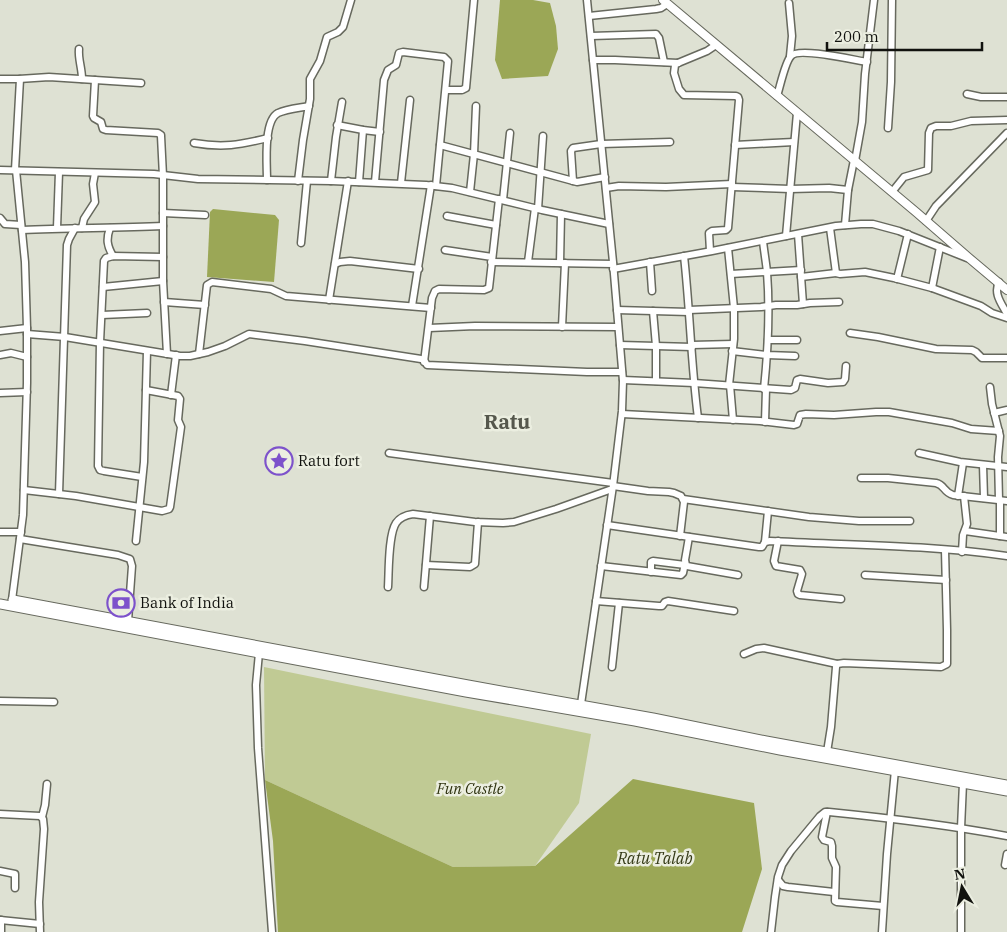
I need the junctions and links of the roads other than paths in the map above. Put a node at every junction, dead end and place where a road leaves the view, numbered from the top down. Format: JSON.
{"nodes":[{"id":1,"x":351,"y":0,"type":"edge"},
{"id":2,"x":474,"y":0,"type":"edge"},
{"id":3,"x":587,"y":0,"type":"edge"},
{"id":4,"x":874,"y":0,"type":"edge"},
{"id":5,"x":892,"y":0,"type":"edge"},
{"id":6,"x":665,"y":2,"type":"edge"},
{"id":7,"x":788,"y":3,"type":"dead end"},
{"id":8,"x":589,"y":16,"type":"junction"},
{"id":9,"x":591,"y":36,"type":"junction"},
{"id":10,"x":716,"y":45,"type":"junction"},
{"id":11,"x":79,"y":49,"type":"dead end"},
{"id":12,"x":790,"y":56,"type":"junction"},
{"id":13,"x":593,"y":60,"type":"junction"},
{"id":14,"x":664,"y":62,"type":"junction"},
{"id":15,"x":867,"y":62,"type":"junction"},
{"id":16,"x":678,"y":63,"type":"junction"},
{"id":17,"x":0,"y":79,"type":"edge"},
{"id":18,"x":20,"y":79,"type":"junction"},
{"id":19,"x":82,"y":79,"type":"junction"},
{"id":20,"x":95,"y":80,"type":"junction"},
{"id":21,"x":141,"y":83,"type":"dead end"},
{"id":22,"x":446,"y":90,"type":"junction"},
{"id":23,"x":967,"y":94,"type":"dead end"},
{"id":24,"x":777,"y":96,"type":"junction"},
{"id":25,"x":1007,"y":97,"type":"edge"},
{"id":26,"x":410,"y":100,"type":"dead end"},
{"id":27,"x":342,"y":102,"type":"dead end"},
{"id":28,"x":309,"y":106,"type":"junction"},
{"id":29,"x":476,"y":106,"type":"dead end"},
{"id":30,"x":797,"y":113,"type":"junction"},
{"id":31,"x":1007,"y":120,"type":"edge"},
{"id":32,"x":337,"y":125,"type":"junction"},
{"id":33,"x":888,"y":128,"type":"dead end"},
{"id":34,"x":364,"y":130,"type":"junction"},
{"id":35,"x":380,"y":132,"type":"junction"},
{"id":36,"x":510,"y":133,"type":"dead end"},
{"id":37,"x":1007,"y":133,"type":"edge"},
{"id":38,"x":544,"y":136,"type":"dead end"},
{"id":39,"x":268,"y":138,"type":"junction"},
{"id":40,"x":670,"y":142,"type":"dead end"},
{"id":41,"x":794,"y":142,"type":"junction"},
{"id":42,"x":194,"y":143,"type":"dead end"},
{"id":43,"x":602,"y":144,"type":"junction"},
{"id":44,"x":440,"y":145,"type":"junction"},
{"id":45,"x":735,"y":145,"type":"junction"},
{"id":46,"x":474,"y":154,"type":"junction"},
{"id":47,"x":854,"y":161,"type":"junction"},
{"id":48,"x":507,"y":163,"type":"junction"},
{"id":49,"x":0,"y":170,"type":"edge"},
{"id":50,"x":16,"y":170,"type":"junction"},
{"id":51,"x":59,"y":172,"type":"junction"},
{"id":52,"x":540,"y":172,"type":"junction"},
{"id":53,"x":95,"y":173,"type":"junction"},
{"id":54,"x":163,"y":176,"type":"junction"},
{"id":55,"x":605,"y":177,"type":"junction"},
{"id":56,"x":267,"y":180,"type":"junction"},
{"id":57,"x":298,"y":181,"type":"junction"},
{"id":58,"x":307,"y":181,"type":"junction"},
{"id":59,"x":330,"y":181,"type":"junction"},
{"id":60,"x":573,"y":181,"type":"junction"},
{"id":61,"x":348,"y":182,"type":"junction"},
{"id":62,"x":359,"y":182,"type":"junction"},
{"id":63,"x":376,"y":182,"type":"junction"},
{"id":64,"x":401,"y":183,"type":"junction"},
{"id":65,"x":434,"y":186,"type":"junction"},
{"id":66,"x":732,"y":186,"type":"junction"},
{"id":67,"x":606,"y":188,"type":"junction"},
{"id":68,"x":790,"y":189,"type":"junction"},
{"id":69,"x":848,"y":190,"type":"junction"},
{"id":70,"x":470,"y":192,"type":"junction"},
{"id":71,"x":892,"y":192,"type":"junction"},
{"id":72,"x":501,"y":199,"type":"junction"},
{"id":73,"x":536,"y":208,"type":"junction"},
{"id":74,"x":163,"y":214,"type":"junction"},
{"id":75,"x":562,"y":214,"type":"junction"},
{"id":76,"x":205,"y":215,"type":"dead end"},
{"id":77,"x":447,"y":216,"type":"dead end"},
{"id":78,"x":0,"y":218,"type":"edge"},
{"id":79,"x":926,"y":221,"type":"junction"},
{"id":80,"x":609,"y":224,"type":"junction"},
{"id":81,"x":496,"y":225,"type":"junction"},
{"id":82,"x":845,"y":225,"type":"junction"},
{"id":83,"x":162,"y":226,"type":"junction"},
{"id":84,"x":22,"y":227,"type":"junction"},
{"id":85,"x":57,"y":228,"type":"junction"},
{"id":86,"x":75,"y":228,"type":"junction"},
{"id":87,"x":82,"y":228,"type":"junction"},
{"id":88,"x":110,"y":228,"type":"junction"},
{"id":89,"x":830,"y":228,"type":"junction"},
{"id":90,"x":798,"y":234,"type":"junction"},
{"id":91,"x":908,"y":234,"type":"junction"},
{"id":92,"x":786,"y":236,"type":"junction"},
{"id":93,"x":763,"y":241,"type":"junction"},
{"id":94,"x":302,"y":243,"type":"dead end"},
{"id":95,"x":940,"y":247,"type":"junction"},
{"id":96,"x":728,"y":248,"type":"junction"},
{"id":97,"x":445,"y":250,"type":"dead end"},
{"id":98,"x":710,"y":252,"type":"junction"},
{"id":99,"x":112,"y":256,"type":"junction"},
{"id":100,"x":684,"y":256,"type":"junction"},
{"id":101,"x":163,"y":257,"type":"junction"},
{"id":102,"x":969,"y":258,"type":"junction"},
{"id":103,"x":492,"y":259,"type":"junction"},
{"id":104,"x":528,"y":262,"type":"junction"},
{"id":105,"x":650,"y":262,"type":"junction"},
{"id":106,"x":562,"y":263,"type":"junction"},
{"id":107,"x":335,"y":264,"type":"junction"},
{"id":108,"x":613,"y":266,"type":"junction"},
{"id":109,"x":418,"y":269,"type":"junction"},
{"id":110,"x":767,"y":272,"type":"junction"},
{"id":111,"x":836,"y":273,"type":"junction"},
{"id":112,"x":731,"y":274,"type":"junction"},
{"id":113,"x":801,"y":274,"type":"junction"},
{"id":114,"x":897,"y":279,"type":"junction"},
{"id":115,"x":163,"y":281,"type":"junction"},
{"id":116,"x":999,"y":282,"type":"junction"},
{"id":117,"x":103,"y":287,"type":"junction"},
{"id":118,"x":932,"y":288,"type":"junction"},
{"id":119,"x":1007,"y":290,"type":"edge"},
{"id":120,"x":652,"y":291,"type":"dead end"},
{"id":121,"x":329,"y":300,"type":"junction"},
{"id":122,"x":164,"y":302,"type":"junction"},
{"id":123,"x":840,"y":302,"type":"dead end"},
{"id":124,"x":803,"y":304,"type":"junction"},
{"id":125,"x":205,"y":305,"type":"junction"},
{"id":126,"x":412,"y":306,"type":"junction"},
{"id":127,"x":768,"y":306,"type":"junction"},
{"id":128,"x":431,"y":308,"type":"junction"},
{"id":129,"x":734,"y":308,"type":"junction"},
{"id":130,"x":617,"y":310,"type":"junction"},
{"id":131,"x":653,"y":311,"type":"junction"},
{"id":132,"x":689,"y":311,"type":"junction"},
{"id":133,"x":147,"y":313,"type":"dead end"},
{"id":134,"x":102,"y":315,"type":"junction"},
{"id":135,"x":1007,"y":316,"type":"edge"},
{"id":136,"x":562,"y":327,"type":"junction"},
{"id":137,"x":618,"y":327,"type":"junction"},
{"id":138,"x":429,"y":328,"type":"junction"},
{"id":139,"x":0,"y":331,"type":"edge"},
{"id":140,"x":27,"y":331,"type":"junction"},
{"id":141,"x":850,"y":333,"type":"dead end"},
{"id":142,"x":64,"y":337,"type":"junction"},
{"id":143,"x":768,"y":340,"type":"junction"},
{"id":144,"x":797,"y":340,"type":"dead end"},
{"id":145,"x":100,"y":342,"type":"junction"},
{"id":146,"x":620,"y":345,"type":"junction"},
{"id":147,"x":656,"y":346,"type":"junction"},
{"id":148,"x":692,"y":346,"type":"junction"},
{"id":149,"x":733,"y":347,"type":"junction"},
{"id":150,"x":147,"y":351,"type":"junction"},
{"id":151,"x":167,"y":354,"type":"junction"},
{"id":152,"x":199,"y":354,"type":"junction"},
{"id":153,"x":767,"y":354,"type":"junction"},
{"id":154,"x":0,"y":355,"type":"edge"},
{"id":155,"x":176,"y":355,"type":"junction"},
{"id":156,"x":795,"y":356,"type":"dead end"},
{"id":157,"x":27,"y":357,"type":"junction"},
{"id":158,"x":1007,"y":358,"type":"edge"},
{"id":159,"x":424,"y":362,"type":"junction"},
{"id":160,"x":846,"y":366,"type":"dead end"},
{"id":161,"x":622,"y":372,"type":"junction"},
{"id":162,"x":623,"y":380,"type":"junction"},
{"id":163,"x":656,"y":381,"type":"junction"},
{"id":164,"x":694,"y":383,"type":"junction"},
{"id":165,"x":729,"y":385,"type":"junction"},
{"id":166,"x":990,"y":387,"type":"dead end"},
{"id":167,"x":765,"y":389,"type":"junction"},
{"id":168,"x":146,"y":390,"type":"junction"},
{"id":169,"x":27,"y":392,"type":"junction"},
{"id":170,"x":0,"y":393,"type":"edge"},
{"id":171,"x":171,"y":395,"type":"junction"},
{"id":172,"x":1007,"y":410,"type":"edge"},
{"id":173,"x":994,"y":413,"type":"junction"},
{"id":174,"x":622,"y":414,"type":"junction"},
{"id":175,"x":698,"y":418,"type":"junction"},
{"id":176,"x":733,"y":420,"type":"junction"},
{"id":177,"x":765,"y":422,"type":"junction"},
{"id":178,"x":999,"y":431,"type":"junction"},
{"id":179,"x":389,"y":452,"type":"dead end"},
{"id":180,"x":919,"y":453,"type":"dead end"},
{"id":181,"x":963,"y":463,"type":"junction"},
{"id":182,"x":983,"y":465,"type":"junction"},
{"id":183,"x":998,"y":466,"type":"junction"},
{"id":184,"x":1007,"y":467,"type":"edge"},
{"id":185,"x":142,"y":477,"type":"junction"},
{"id":186,"x":861,"y":478,"type":"dead end"},
{"id":187,"x":613,"y":486,"type":"junction"},
{"id":188,"x":24,"y":490,"type":"junction"},
{"id":189,"x":59,"y":494,"type":"junction"},
{"id":190,"x":961,"y":496,"type":"junction"},
{"id":191,"x":984,"y":498,"type":"junction"},
{"id":192,"x":683,"y":499,"type":"junction"},
{"id":193,"x":1002,"y":501,"type":"edge"},
{"id":194,"x":139,"y":508,"type":"junction"},
{"id":195,"x":768,"y":511,"type":"junction"},
{"id":196,"x":430,"y":516,"type":"junction"},
{"id":197,"x":910,"y":520,"type":"dead end"},
{"id":198,"x":478,"y":522,"type":"junction"},
{"id":199,"x":607,"y":525,"type":"junction"},
{"id":200,"x":965,"y":531,"type":"junction"},
{"id":201,"x":0,"y":532,"type":"edge"},
{"id":202,"x":20,"y":532,"type":"junction"},
{"id":203,"x":680,"y":536,"type":"junction"},
{"id":204,"x":689,"y":537,"type":"junction"},
{"id":205,"x":1004,"y":537,"type":"edge"},
{"id":206,"x":20,"y":540,"type":"junction"},
{"id":207,"x":136,"y":541,"type":"dead end"},
{"id":208,"x":778,"y":541,"type":"junction"},
{"id":209,"x":766,"y":542,"type":"junction"},
{"id":210,"x":945,"y":550,"type":"junction"},
{"id":211,"x":962,"y":552,"type":"junction"},
{"id":212,"x":1007,"y":556,"type":"edge"},
{"id":213,"x":685,"y":564,"type":"junction"},
{"id":214,"x":426,"y":565,"type":"junction"},
{"id":215,"x":601,"y":566,"type":"junction"},
{"id":216,"x":651,"y":572,"type":"junction"},
{"id":217,"x":738,"y":575,"type":"dead end"},
{"id":218,"x":865,"y":575,"type":"dead end"},
{"id":219,"x":946,"y":580,"type":"junction"},
{"id":220,"x":424,"y":586,"type":"dead end"},
{"id":221,"x":388,"y":587,"type":"dead end"},
{"id":222,"x":0,"y":598,"type":"edge"},
{"id":223,"x":841,"y":599,"type":"dead end"},
{"id":224,"x":12,"y":600,"type":"junction"},
{"id":225,"x":596,"y":601,"type":"junction"},
{"id":226,"x":619,"y":603,"type":"junction"},
{"id":227,"x":0,"y":604,"type":"edge"},
{"id":228,"x":734,"y":611,"type":"dead end"},
{"id":229,"x":128,"y":621,"type":"junction"},
{"id":230,"x":259,"y":653,"type":"junction"},
{"id":231,"x":744,"y":654,"type":"dead end"},
{"id":232,"x":837,"y":664,"type":"junction"},
{"id":233,"x":612,"y":667,"type":"dead end"},
{"id":234,"x":0,"y":701,"type":"edge"},
{"id":235,"x":54,"y":702,"type":"dead end"},
{"id":236,"x":581,"y":704,"type":"junction"},
{"id":237,"x":828,"y":752,"type":"junction"},
{"id":238,"x":895,"y":770,"type":"junction"},
{"id":239,"x":963,"y":783,"type":"junction"},
{"id":240,"x":47,"y":784,"type":"dead end"},
{"id":241,"x":1007,"y":785,"type":"edge"},
{"id":242,"x":1007,"y":792,"type":"edge"},
{"id":243,"x":827,"y":812,"type":"junction"},
{"id":244,"x":0,"y":814,"type":"edge"},
{"id":245,"x":42,"y":817,"type":"junction"},
{"id":246,"x":891,"y":819,"type":"junction"},
{"id":247,"x":961,"y":828,"type":"junction"},
{"id":248,"x":1007,"y":836,"type":"edge"},
{"id":249,"x":1007,"y":854,"type":"edge"},
{"id":250,"x":1005,"y":865,"type":"dead end"},
{"id":251,"x":0,"y":871,"type":"edge"},
{"id":252,"x":778,"y":880,"type":"junction"},
{"id":253,"x":15,"y":888,"type":"dead end"},
{"id":254,"x":834,"y":892,"type":"junction"},
{"id":255,"x":883,"y":906,"type":"junction"},
{"id":256,"x":1,"y":920,"type":"edge"},
{"id":257,"x":40,"y":924,"type":"junction"},
{"id":258,"x":1,"y":932,"type":"edge"},
{"id":259,"x":40,"y":932,"type":"edge"},
{"id":260,"x":272,"y":932,"type":"edge"},
{"id":261,"x":771,"y":932,"type":"edge"},
{"id":262,"x":882,"y":932,"type":"edge"},
{"id":263,"x":960,"y":932,"type":"edge"}],
"edges":[{"from":1,"to":28,"type":"street"},
{"from":2,"to":22,"type":"street"},
{"from":3,"to":8,"type":"street"},
{"from":4,"to":15,"type":"street"},
{"from":5,"to":33,"type":"street"},
{"from":6,"to":8,"type":"street"},
{"from":6,"to":10,"type":"main road"},
{"from":7,"to":12,"type":"street"},
{"from":8,"to":9,"type":"street"},
{"from":9,"to":13,"type":"street"},
{"from":9,"to":14,"type":"street"},
{"from":10,"to":16,"type":"street"},
{"from":10,"to":24,"type":"main road"},
{"from":11,"to":19,"type":"street"},
{"from":12,"to":15,"type":"street"},
{"from":12,"to":24,"type":"street"},
{"from":13,"to":14,"type":"street"},
{"from":13,"to":43,"type":"street"},
{"from":14,"to":16,"type":"street"},
{"from":15,"to":47,"type":"street"},
{"from":16,"to":45,"type":"street"},
{"from":17,"to":18,"type":"street"},
{"from":18,"to":19,"type":"street"},
{"from":18,"to":50,"type":"street"},
{"from":19,"to":20,"type":"street"},
{"from":20,"to":21,"type":"street"},
{"from":20,"to":54,"type":"street"},
{"from":22,"to":35,"type":"street"},
{"from":22,"to":44,"type":"street"},
{"from":23,"to":25,"type":"street"},
{"from":24,"to":30,"type":"main road"},
{"from":26,"to":64,"type":"street"},
{"from":27,"to":32,"type":"street"},
{"from":28,"to":39,"type":"street"},
{"from":28,"to":57,"type":"street"},
{"from":29,"to":46,"type":"street"},
{"from":30,"to":41,"type":"street"},
{"from":30,"to":47,"type":"main road"},
{"from":31,"to":71,"type":"street"},
{"from":32,"to":34,"type":"street"},
{"from":32,"to":59,"type":"street"},
{"from":34,"to":35,"type":"street"},
{"from":34,"to":62,"type":"street"},
{"from":35,"to":63,"type":"street"},
{"from":36,"to":48,"type":"street"},
{"from":37,"to":79,"type":"street"},
{"from":38,"to":52,"type":"street"},
{"from":39,"to":42,"type":"street"},
{"from":39,"to":56,"type":"street"},
{"from":40,"to":43,"type":"street"},
{"from":41,"to":45,"type":"street"},
{"from":41,"to":68,"type":"street"},
{"from":43,"to":55,"type":"street"},
{"from":43,"to":60,"type":"street"},
{"from":44,"to":46,"type":"street"},
{"from":44,"to":65,"type":"street"},
{"from":45,"to":66,"type":"street"},
{"from":46,"to":48,"type":"street"},
{"from":46,"to":70,"type":"street"},
{"from":47,"to":69,"type":"street"},
{"from":47,"to":71,"type":"main road"},
{"from":48,"to":52,"type":"street"},
{"from":48,"to":72,"type":"street"},
{"from":49,"to":50,"type":"street"},
{"from":50,"to":51,"type":"street"},
{"from":50,"to":84,"type":"street"},
{"from":51,"to":53,"type":"street"},
{"from":51,"to":85,"type":"street"},
{"from":52,"to":60,"type":"street"},
{"from":52,"to":73,"type":"street"},
{"from":53,"to":54,"type":"street"},
{"from":53,"to":87,"type":"street"},
{"from":54,"to":56,"type":"street"},
{"from":54,"to":74,"type":"street"},
{"from":55,"to":60,"type":"street"},
{"from":55,"to":67,"type":"street"},
{"from":56,"to":57,"type":"street"},
{"from":57,"to":58,"type":"street"},
{"from":58,"to":59,"type":"street"},
{"from":58,"to":94,"type":"street"},
{"from":59,"to":61,"type":"street"},
{"from":61,"to":62,"type":"street"},
{"from":61,"to":107,"type":"street"},
{"from":62,"to":63,"type":"street"},
{"from":63,"to":64,"type":"street"},
{"from":64,"to":65,"type":"street"},
{"from":65,"to":70,"type":"street"},
{"from":65,"to":109,"type":"street"},
{"from":66,"to":67,"type":"street"},
{"from":66,"to":68,"type":"street"},
{"from":66,"to":98,"type":"street"},
{"from":67,"to":80,"type":"street"},
{"from":68,"to":69,"type":"street"},
{"from":68,"to":92,"type":"street"},
{"from":69,"to":82,"type":"street"},
{"from":70,"to":72,"type":"street"},
{"from":71,"to":79,"type":"main road"},
{"from":72,"to":73,"type":"street"},
{"from":72,"to":81,"type":"street"},
{"from":73,"to":75,"type":"street"},
{"from":73,"to":104,"type":"street"},
{"from":74,"to":76,"type":"street"},
{"from":74,"to":83,"type":"street"},
{"from":75,"to":80,"type":"street"},
{"from":75,"to":106,"type":"street"},
{"from":77,"to":81,"type":"street"},
{"from":78,"to":84,"type":"street"},
{"from":79,"to":102,"type":"main road"},
{"from":80,"to":108,"type":"street"},
{"from":81,"to":103,"type":"street"},
{"from":82,"to":89,"type":"street"},
{"from":82,"to":91,"type":"street"},
{"from":83,"to":88,"type":"street"},
{"from":83,"to":101,"type":"street"},
{"from":84,"to":85,"type":"street"},
{"from":84,"to":140,"type":"street"},
{"from":85,"to":86,"type":"street"},
{"from":86,"to":87,"type":"street"},
{"from":86,"to":142,"type":"street"},
{"from":87,"to":88,"type":"street"},
{"from":88,"to":99,"type":"street"},
{"from":89,"to":90,"type":"street"},
{"from":89,"to":111,"type":"street"},
{"from":90,"to":92,"type":"street"},
{"from":90,"to":113,"type":"street"},
{"from":91,"to":95,"type":"street"},
{"from":91,"to":114,"type":"street"},
{"from":92,"to":93,"type":"street"},
{"from":93,"to":96,"type":"street"},
{"from":93,"to":110,"type":"street"},
{"from":95,"to":102,"type":"street"},
{"from":95,"to":118,"type":"street"},
{"from":96,"to":98,"type":"street"},
{"from":96,"to":112,"type":"street"},
{"from":97,"to":103,"type":"street"},
{"from":98,"to":100,"type":"street"},
{"from":99,"to":101,"type":"street"},
{"from":99,"to":117,"type":"street"},
{"from":100,"to":105,"type":"street"},
{"from":100,"to":132,"type":"street"},
{"from":101,"to":115,"type":"street"},
{"from":102,"to":116,"type":"main road"},
{"from":103,"to":104,"type":"street"},
{"from":103,"to":128,"type":"street"},
{"from":104,"to":106,"type":"street"},
{"from":105,"to":108,"type":"street"},
{"from":105,"to":120,"type":"street"},
{"from":106,"to":108,"type":"street"},
{"from":106,"to":136,"type":"street"},
{"from":107,"to":109,"type":"street"},
{"from":107,"to":121,"type":"street"},
{"from":108,"to":130,"type":"street"},
{"from":109,"to":126,"type":"street"},
{"from":110,"to":112,"type":"street"},
{"from":110,"to":113,"type":"street"},
{"from":110,"to":127,"type":"street"},
{"from":111,"to":113,"type":"street"},
{"from":111,"to":114,"type":"street"},
{"from":112,"to":129,"type":"street"},
{"from":113,"to":124,"type":"street"},
{"from":114,"to":118,"type":"street"},
{"from":115,"to":117,"type":"street"},
{"from":115,"to":122,"type":"street"},
{"from":116,"to":119,"type":"main road"},
{"from":116,"to":135,"type":"street"},
{"from":117,"to":134,"type":"street"},
{"from":118,"to":135,"type":"street"},
{"from":121,"to":125,"type":"street"},
{"from":121,"to":126,"type":"street"},
{"from":122,"to":125,"type":"street"},
{"from":122,"to":151,"type":"street"},
{"from":123,"to":124,"type":"street"},
{"from":124,"to":127,"type":"street"},
{"from":125,"to":152,"type":"street"},
{"from":126,"to":128,"type":"street"},
{"from":127,"to":129,"type":"street"},
{"from":127,"to":143,"type":"street"},
{"from":128,"to":138,"type":"street"},
{"from":129,"to":132,"type":"street"},
{"from":129,"to":149,"type":"street"},
{"from":130,"to":131,"type":"street"},
{"from":130,"to":137,"type":"street"},
{"from":131,"to":132,"type":"street"},
{"from":131,"to":147,"type":"street"},
{"from":132,"to":148,"type":"street"},
{"from":133,"to":134,"type":"street"},
{"from":134,"to":145,"type":"street"},
{"from":136,"to":137,"type":"street"},
{"from":136,"to":138,"type":"street"},
{"from":137,"to":146,"type":"street"},
{"from":138,"to":159,"type":"street"},
{"from":139,"to":140,"type":"street"},
{"from":140,"to":142,"type":"street"},
{"from":140,"to":157,"type":"street"},
{"from":141,"to":158,"type":"street"},
{"from":142,"to":145,"type":"street"},
{"from":142,"to":189,"type":"street"},
{"from":143,"to":144,"type":"street"},
{"from":143,"to":153,"type":"street"},
{"from":145,"to":150,"type":"street"},
{"from":145,"to":185,"type":"street"},
{"from":146,"to":147,"type":"street"},
{"from":146,"to":161,"type":"street"},
{"from":147,"to":148,"type":"street"},
{"from":147,"to":163,"type":"street"},
{"from":148,"to":149,"type":"street"},
{"from":148,"to":164,"type":"street"},
{"from":149,"to":153,"type":"street"},
{"from":149,"to":165,"type":"street"},
{"from":150,"to":151,"type":"street"},
{"from":150,"to":168,"type":"street"},
{"from":151,"to":155,"type":"street"},
{"from":152,"to":155,"type":"street"},
{"from":152,"to":159,"type":"street"},
{"from":153,"to":156,"type":"street"},
{"from":153,"to":167,"type":"street"},
{"from":154,"to":157,"type":"street"},
{"from":155,"to":171,"type":"street"},
{"from":157,"to":169,"type":"street"},
{"from":159,"to":161,"type":"street"},
{"from":160,"to":167,"type":"street"},
{"from":161,"to":162,"type":"street"},
{"from":162,"to":163,"type":"street"},
{"from":162,"to":174,"type":"street"},
{"from":163,"to":164,"type":"street"},
{"from":164,"to":165,"type":"street"},
{"from":164,"to":175,"type":"street"},
{"from":165,"to":167,"type":"street"},
{"from":165,"to":176,"type":"street"},
{"from":166,"to":173,"type":"street"},
{"from":167,"to":177,"type":"street"},
{"from":168,"to":171,"type":"street"},
{"from":168,"to":185,"type":"street"},
{"from":169,"to":170,"type":"street"},
{"from":169,"to":188,"type":"street"},
{"from":171,"to":194,"type":"street"},
{"from":172,"to":173,"type":"street"},
{"from":173,"to":178,"type":"street"},
{"from":174,"to":175,"type":"street"},
{"from":174,"to":187,"type":"street"},
{"from":175,"to":176,"type":"street"},
{"from":176,"to":177,"type":"street"},
{"from":177,"to":178,"type":"street"},
{"from":178,"to":183,"type":"street"},
{"from":179,"to":187,"type":"street"},
{"from":180,"to":181,"type":"street"},
{"from":181,"to":182,"type":"street"},
{"from":181,"to":190,"type":"street"},
{"from":182,"to":183,"type":"street"},
{"from":182,"to":191,"type":"street"},
{"from":183,"to":184,"type":"street"},
{"from":183,"to":193,"type":"street"},
{"from":185,"to":194,"type":"street"},
{"from":186,"to":190,"type":"street"},
{"from":187,"to":192,"type":"street"},
{"from":187,"to":198,"type":"street"},
{"from":187,"to":199,"type":"street"},
{"from":188,"to":189,"type":"street"},
{"from":188,"to":202,"type":"street"},
{"from":189,"to":194,"type":"street"},
{"from":190,"to":191,"type":"street"},
{"from":190,"to":200,"type":"street"},
{"from":191,"to":193,"type":"street"},
{"from":192,"to":195,"type":"street"},
{"from":192,"to":203,"type":"street"},
{"from":193,"to":205,"type":"street"},
{"from":194,"to":207,"type":"street"},
{"from":195,"to":197,"type":"street"},
{"from":195,"to":209,"type":"street"},
{"from":196,"to":198,"type":"street"},
{"from":196,"to":214,"type":"street"},
{"from":196,"to":221,"type":"street"},
{"from":198,"to":214,"type":"street"},
{"from":199,"to":203,"type":"street"},
{"from":199,"to":215,"type":"street"},
{"from":200,"to":205,"type":"street"},
{"from":200,"to":211,"type":"street"},
{"from":201,"to":202,"type":"street"},
{"from":202,"to":206,"type":"street"},
{"from":203,"to":204,"type":"street"},
{"from":204,"to":209,"type":"street"},
{"from":204,"to":213,"type":"street"},
{"from":206,"to":224,"type":"street"},
{"from":206,"to":229,"type":"street"},
{"from":208,"to":209,"type":"street"},
{"from":208,"to":210,"type":"street"},
{"from":208,"to":223,"type":"street"},
{"from":210,"to":211,"type":"street"},
{"from":210,"to":219,"type":"street"},
{"from":211,"to":212,"type":"street"},
{"from":213,"to":216,"type":"street"},
{"from":213,"to":216,"type":"street"},
{"from":213,"to":217,"type":"street"},
{"from":214,"to":220,"type":"street"},
{"from":215,"to":216,"type":"street"},
{"from":215,"to":225,"type":"street"},
{"from":218,"to":219,"type":"street"},
{"from":219,"to":232,"type":"street"},
{"from":222,"to":224,"type":"highway"},
{"from":224,"to":229,"type":"highway"},
{"from":225,"to":226,"type":"street"},
{"from":225,"to":236,"type":"street"},
{"from":226,"to":228,"type":"street"},
{"from":226,"to":233,"type":"street"},
{"from":227,"to":230,"type":"highway"},
{"from":229,"to":236,"type":"highway"},
{"from":230,"to":238,"type":"highway"},
{"from":230,"to":260,"type":"street"},
{"from":231,"to":232,"type":"street"},
{"from":232,"to":237,"type":"street"},
{"from":234,"to":235,"type":"street"},
{"from":236,"to":237,"type":"highway"},
{"from":237,"to":241,"type":"highway"},
{"from":238,"to":239,"type":"highway"},
{"from":238,"to":246,"type":"street"},
{"from":239,"to":242,"type":"highway"},
{"from":239,"to":247,"type":"street"},
{"from":240,"to":245,"type":"street"},
{"from":243,"to":246,"type":"street"},
{"from":243,"to":252,"type":"street"},
{"from":243,"to":254,"type":"street"},
{"from":244,"to":245,"type":"street"},
{"from":245,"to":257,"type":"street"},
{"from":246,"to":247,"type":"street"},
{"from":246,"to":255,"type":"street"},
{"from":247,"to":248,"type":"street"},
{"from":247,"to":263,"type":"street"},
{"from":249,"to":250,"type":"street"},
{"from":251,"to":253,"type":"street"},
{"from":252,"to":254,"type":"street"},
{"from":252,"to":261,"type":"street"},
{"from":254,"to":255,"type":"street"},
{"from":255,"to":262,"type":"street"},
{"from":256,"to":257,"type":"street"},
{"from":256,"to":258,"type":"street"},
{"from":257,"to":259,"type":"street"}]}
